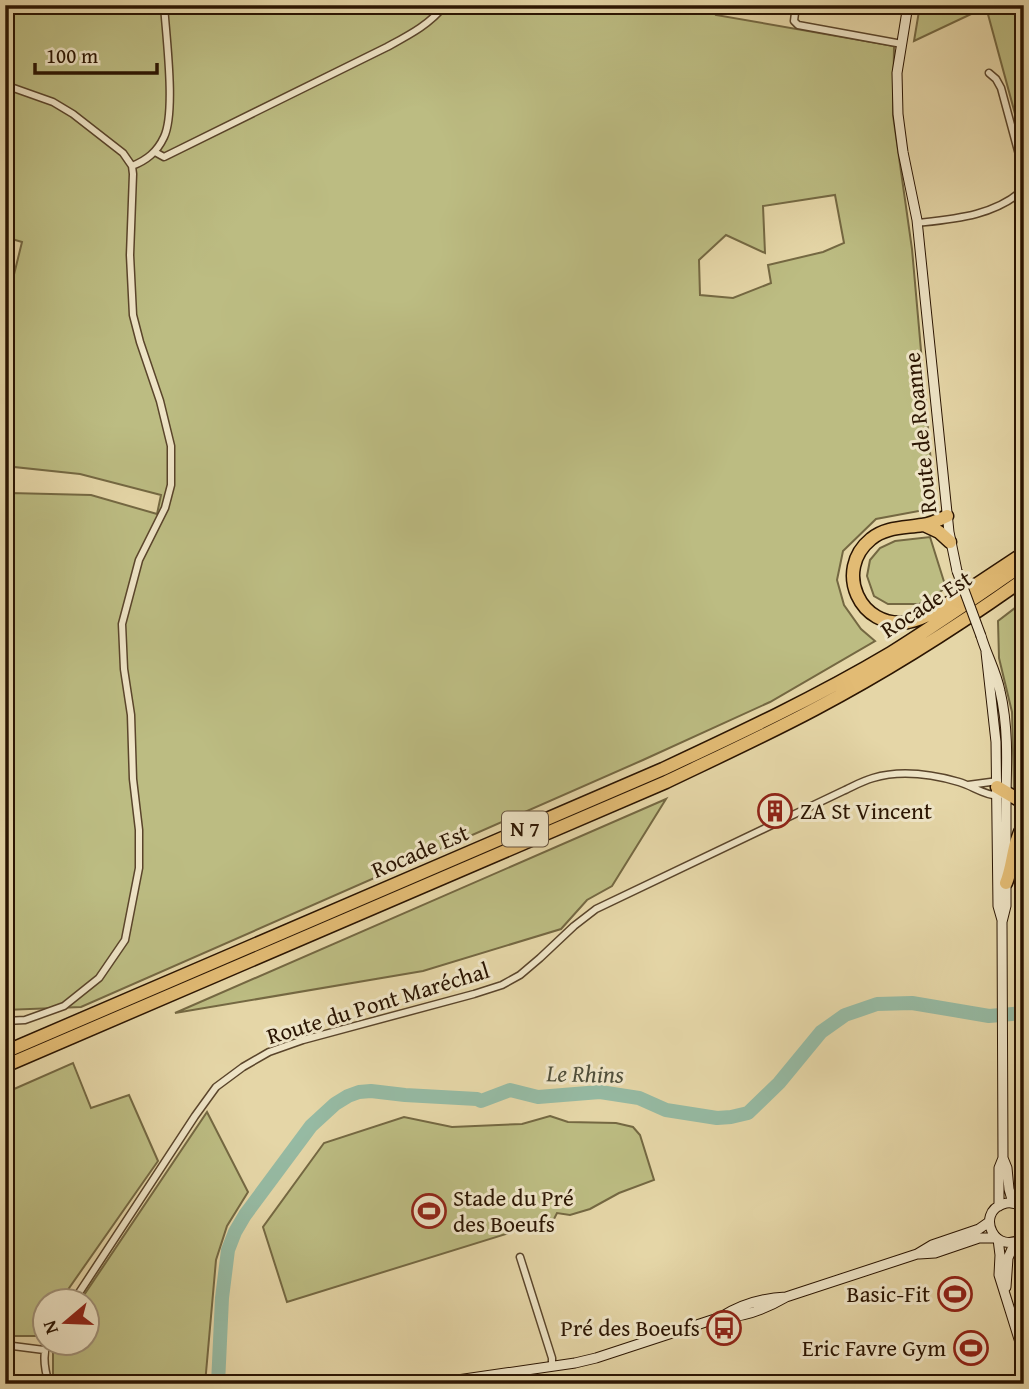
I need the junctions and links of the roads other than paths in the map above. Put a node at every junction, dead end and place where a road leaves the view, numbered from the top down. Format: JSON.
{"nodes":[{"id":1,"x":164,"y":5,"type":"edge"},
{"id":2,"x":445,"y":5,"type":"edge"},
{"id":3,"x":796,"y":5,"type":"edge"},
{"id":4,"x":908,"y":5,"type":"edge"},
{"id":5,"x":902,"y":44,"type":"junction"},
{"id":6,"x":989,"y":74,"type":"dead end"},
{"id":7,"x":5,"y":85,"type":"edge"},
{"id":8,"x":155,"y":152,"type":"junction"},
{"id":9,"x":132,"y":166,"type":"junction"},
{"id":10,"x":1024,"y":173,"type":"edge"},
{"id":11,"x":1024,"y":189,"type":"edge"},
{"id":12,"x":917,"y":223,"type":"junction"},
{"id":13,"x":947,"y":516,"type":"junction"},
{"id":14,"x":924,"y":525,"type":"junction"},
{"id":15,"x":950,"y":542,"type":"junction"},
{"id":16,"x":1024,"y":553,"type":"edge"},
{"id":17,"x":1024,"y":564,"type":"edge"},
{"id":18,"x":1024,"y":579,"type":"edge"},
{"id":19,"x":968,"y":785,"type":"junction"},
{"id":20,"x":1001,"y":789,"type":"junction"},
{"id":21,"x":1024,"y":803,"type":"edge"},
{"id":22,"x":1024,"y":824,"type":"edge"},
{"id":23,"x":1006,"y":883,"type":"junction"},
{"id":24,"x":1002,"y":922,"type":"junction"},
{"id":25,"x":5,"y":1021,"type":"edge"},
{"id":26,"x":5,"y":1052,"type":"edge"},
{"id":27,"x":5,"y":1066,"type":"edge"},
{"id":28,"x":1003,"y":1158,"type":"junction"},
{"id":29,"x":1013,"y":1203,"type":"junction"},
{"id":30,"x":999,"y":1206,"type":"junction"},
{"id":31,"x":1024,"y":1209,"type":"edge"},
{"id":32,"x":989,"y":1222,"type":"junction"},
{"id":33,"x":997,"y":1238,"type":"junction"},
{"id":34,"x":1019,"y":1240,"type":"edge"},
{"id":35,"x":917,"y":1254,"type":"junction"},
{"id":36,"x":520,"y":1257,"type":"dead end"},
{"id":37,"x":83,"y":1288,"type":"edge"},
{"id":38,"x":1005,"y":1292,"type":"junction"},
{"id":39,"x":5,"y":1345,"type":"edge"},
{"id":40,"x":32,"y":1346,"type":"edge"},
{"id":41,"x":1024,"y":1354,"type":"edge"},
{"id":42,"x":45,"y":1358,"type":"edge"},
{"id":43,"x":552,"y":1366,"type":"junction"},
{"id":44,"x":49,"y":1384,"type":"edge"},
{"id":45,"x":430,"y":1384,"type":"edge"}],
"edges":[{"from":1,"to":8,"type":"street"},
{"from":2,"to":8,"type":"street"},
{"from":3,"to":5,"type":"street"},
{"from":4,"to":5,"type":"street","name":"Route de Roanne"},
{"from":5,"to":12,"type":"street","name":"Route de Roanne"},
{"from":6,"to":10,"type":"street"},
{"from":7,"to":9,"type":"street"},
{"from":8,"to":9,"type":"street"},
{"from":9,"to":25,"type":"street"},
{"from":11,"to":12,"type":"street"},
{"from":12,"to":13,"type":"street","name":"Route de Roanne"},
{"from":13,"to":14,"type":"highway"},
{"from":13,"to":15,"type":"street","name":"Route de Roanne"},
{"from":14,"to":15,"type":"highway"},
{"from":14,"to":16,"type":"highway"},
{"from":15,"to":20,"type":"street","name":"Route de Roanne","bridge":true},
{"from":17,"to":26,"type":"highway","name":"Rocade Est","number":"N 7"},
{"from":18,"to":27,"type":"highway","name":"Rocade Est","number":"N 7"},
{"from":19,"to":20,"type":"street","name":"Route du Pont Maréchal"},
{"from":19,"to":20,"type":"street","name":"Route du Pont Maréchal"},
{"from":19,"to":37,"type":"street","name":"Route du Pont Maréchal"},
{"from":20,"to":21,"type":"highway"},
{"from":20,"to":23,"type":"street"},
{"from":20,"to":24,"type":"street"},
{"from":22,"to":23,"type":"highway"},
{"from":23,"to":24,"type":"street"},
{"from":24,"to":28,"type":"street"},
{"from":28,"to":29,"type":"street"},
{"from":28,"to":30,"type":"street"},
{"from":29,"to":30,"type":"street"},
{"from":29,"to":31,"type":"street"},
{"from":30,"to":32,"type":"street"},
{"from":32,"to":33,"type":"street"},
{"from":32,"to":35,"type":"street"},
{"from":33,"to":34,"type":"street"},
{"from":33,"to":35,"type":"street"},
{"from":33,"to":38,"type":"street"},
{"from":34,"to":38,"type":"street"},
{"from":35,"to":43,"type":"street"},
{"from":36,"to":43,"type":"street"},
{"from":38,"to":41,"type":"street"},
{"from":39,"to":40,"type":"street"},
{"from":42,"to":44,"type":"street"},
{"from":43,"to":45,"type":"street"}]}
